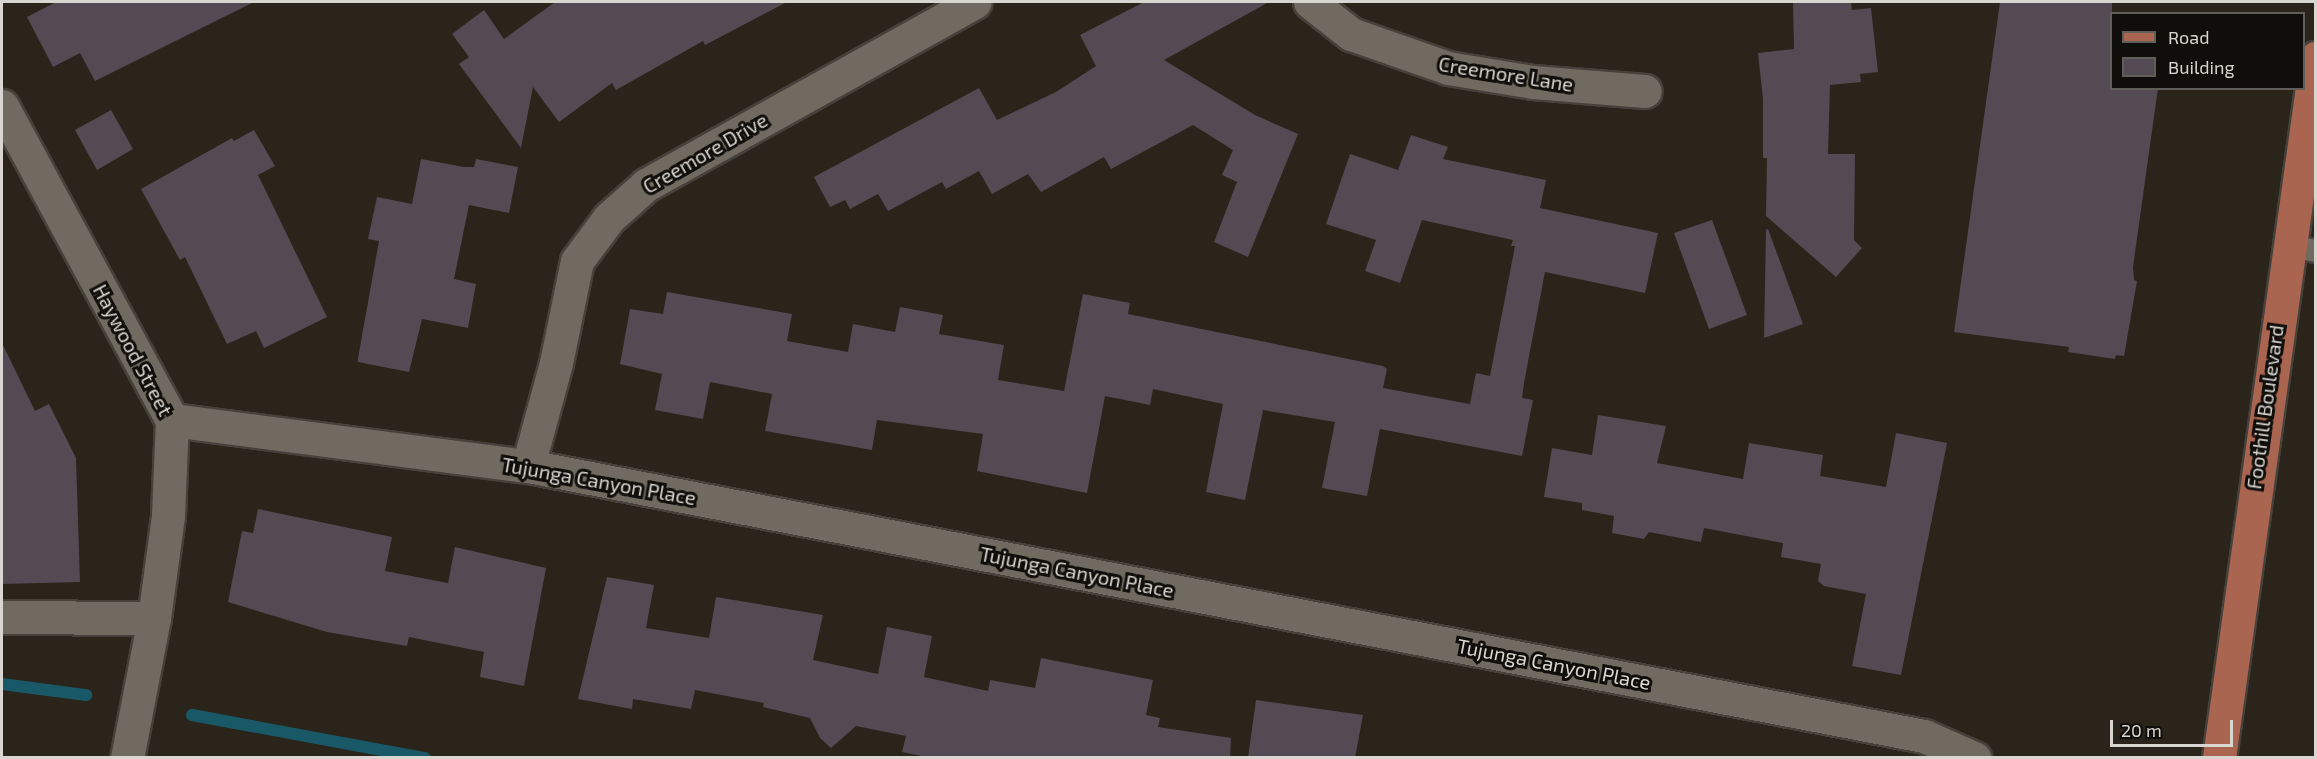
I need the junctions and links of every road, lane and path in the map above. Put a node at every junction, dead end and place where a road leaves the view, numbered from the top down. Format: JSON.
{"nodes":[{"id":1,"x":975,"y":2,"type":"edge"},
{"id":2,"x":1310,"y":2,"type":"edge"},
{"id":3,"x":2316,"y":58,"type":"edge"},
{"id":4,"x":1645,"y":91,"type":"dead end"},
{"id":5,"x":2,"y":106,"type":"edge"},
{"id":6,"x":2302,"y":249,"type":"edge"},
{"id":7,"x":172,"y":420,"type":"junction"},
{"id":8,"x":528,"y":466,"type":"junction"},
{"id":9,"x":2,"y":617,"type":"edge"},
{"id":10,"x":154,"y":618,"type":"junction"},
{"id":11,"x":127,"y":758,"type":"edge"},
{"id":12,"x":1974,"y":758,"type":"edge"},
{"id":13,"x":2219,"y":758,"type":"edge"}],
"edges":[{"from":1,"to":8,"type":"street","name":"Creemore Drive"},
{"from":2,"to":4,"type":"street","name":"Creemore Lane"},
{"from":3,"to":6,"type":"main road","name":"Foothill Boulevard"},
{"from":5,"to":7,"type":"street","name":"Haywood Street"},
{"from":6,"to":13,"type":"main road","name":"Foothill Boulevard"},
{"from":7,"to":8,"type":"street","name":"Tujunga Canyon Place"},
{"from":7,"to":10,"type":"street","name":"Haywood Street"},
{"from":8,"to":12,"type":"street","name":"Tujunga Canyon Place"},
{"from":9,"to":10,"type":"street"},
{"from":10,"to":11,"type":"street","name":"Haywood Street"}]}
